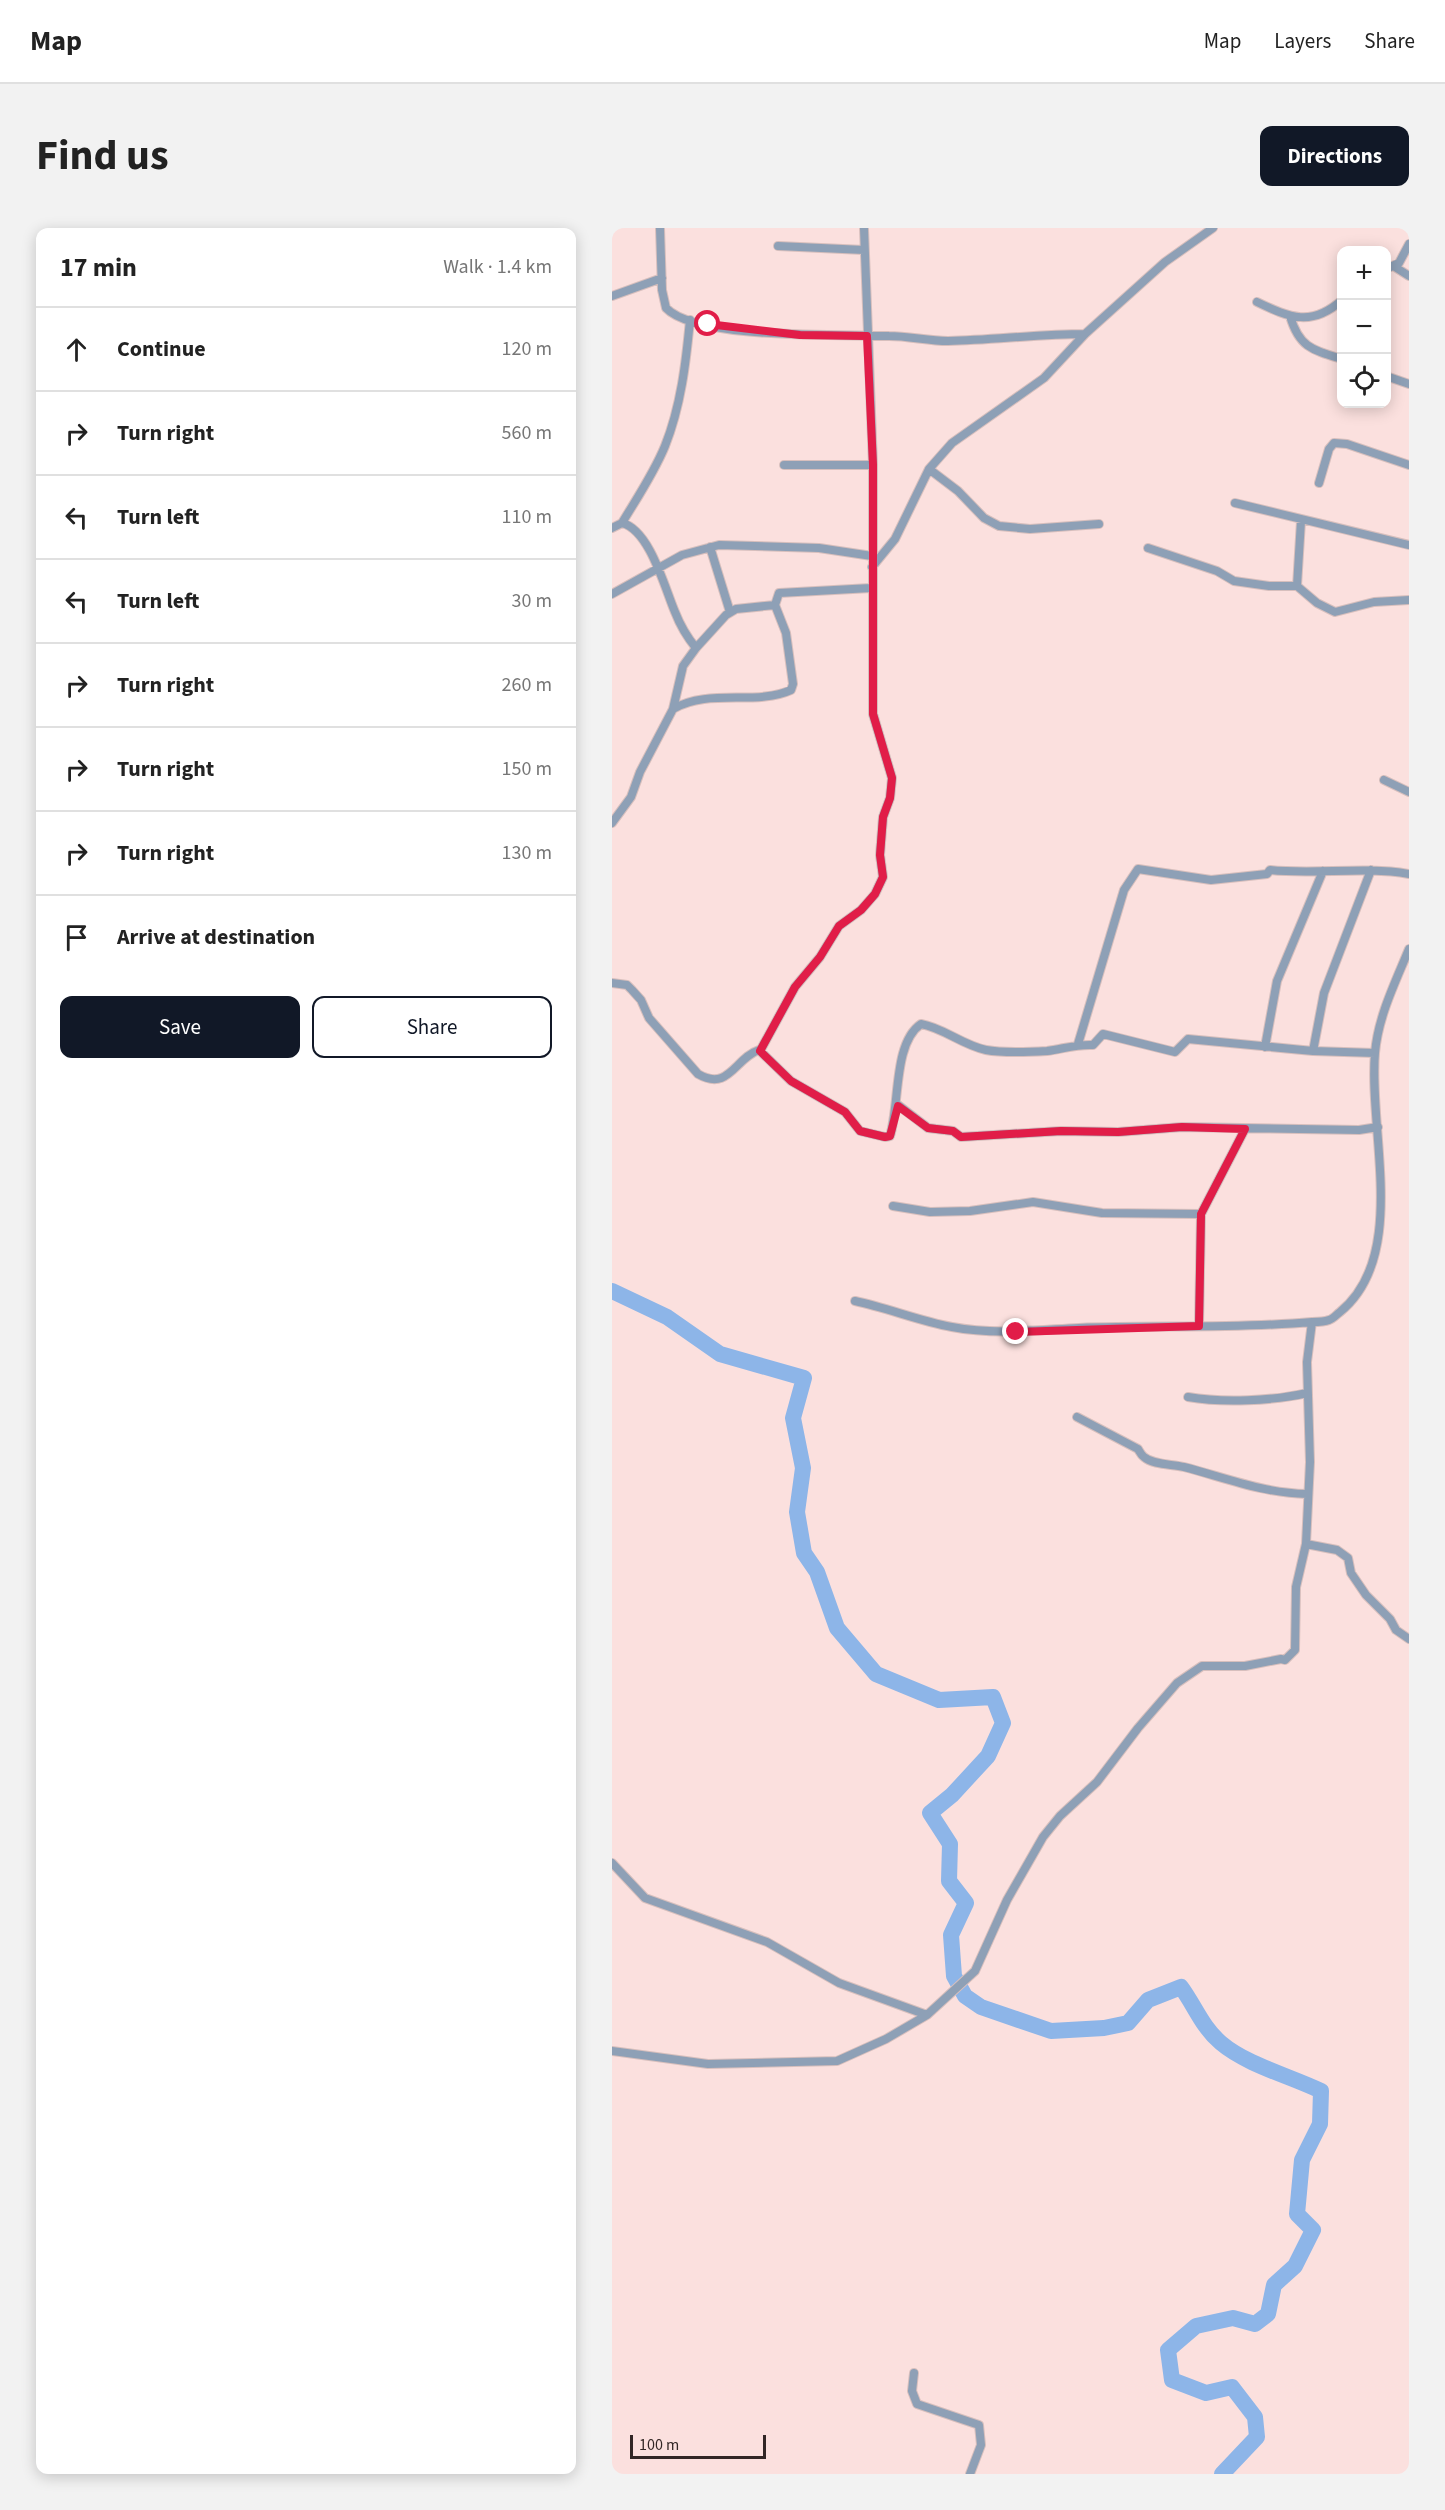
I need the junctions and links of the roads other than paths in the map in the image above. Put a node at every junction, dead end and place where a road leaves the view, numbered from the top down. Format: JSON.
{"nodes":[{"id":1,"x":660,"y":228,"type":"edge"},
{"id":2,"x":864,"y":228,"type":"edge"},
{"id":3,"x":1213,"y":228,"type":"edge"},
{"id":4,"x":1409,"y":244,"type":"edge"},
{"id":5,"x":778,"y":246,"type":"dead end"},
{"id":6,"x":864,"y":250,"type":"junction"},
{"id":7,"x":1391,"y":267,"type":"edge"},
{"id":8,"x":1391,"y":268,"type":"edge"},
{"id":9,"x":1409,"y":276,"type":"edge"},
{"id":10,"x":662,"y":278,"type":"junction"},
{"id":11,"x":612,"y":296,"type":"edge"},
{"id":12,"x":1257,"y":302,"type":"dead end"},
{"id":13,"x":1337,"y":303,"type":"edge"},
{"id":14,"x":1290,"y":316,"type":"junction"},
{"id":15,"x":690,"y":320,"type":"junction"},
{"id":16,"x":1085,"y":334,"type":"junction"},
{"id":17,"x":867,"y":336,"type":"junction"},
{"id":18,"x":1337,"y":357,"type":"edge"},
{"id":19,"x":1391,"y":378,"type":"edge"},
{"id":20,"x":1409,"y":384,"type":"edge"},
{"id":21,"x":784,"y":465,"type":"dead end"},
{"id":22,"x":873,"y":465,"type":"junction"},
{"id":23,"x":1409,"y":465,"type":"edge"},
{"id":24,"x":929,"y":469,"type":"junction"},
{"id":25,"x":1318,"y":483,"type":"dead end"},
{"id":26,"x":1235,"y":503,"type":"dead end"},
{"id":27,"x":1301,"y":520,"type":"junction"},
{"id":28,"x":622,"y":523,"type":"junction"},
{"id":29,"x":1099,"y":524,"type":"dead end"},
{"id":30,"x":612,"y":528,"type":"edge"},
{"id":31,"x":1409,"y":544,"type":"edge"},
{"id":32,"x":710,"y":547,"type":"junction"},
{"id":33,"x":1148,"y":548,"type":"dead end"},
{"id":34,"x":872,"y":556,"type":"junction"},
{"id":35,"x":659,"y":567,"type":"junction"},
{"id":36,"x":872,"y":567,"type":"junction"},
{"id":37,"x":1297,"y":586,"type":"junction"},
{"id":38,"x":871,"y":588,"type":"junction"},
{"id":39,"x":612,"y":594,"type":"edge"},
{"id":40,"x":1409,"y":600,"type":"edge"},
{"id":41,"x":775,"y":605,"type":"junction"},
{"id":42,"x":730,"y":612,"type":"junction"},
{"id":43,"x":696,"y":648,"type":"junction"},
{"id":44,"x":673,"y":709,"type":"junction"},
{"id":45,"x":1384,"y":780,"type":"dead end"},
{"id":46,"x":1409,"y":792,"type":"edge"},
{"id":47,"x":612,"y":823,"type":"edge"},
{"id":48,"x":1371,"y":870,"type":"junction"},
{"id":49,"x":1323,"y":871,"type":"junction"},
{"id":50,"x":1409,"y":874,"type":"edge"},
{"id":51,"x":1409,"y":949,"type":"edge"},
{"id":52,"x":612,"y":983,"type":"edge"},
{"id":53,"x":1078,"y":1044,"type":"junction"},
{"id":54,"x":1265,"y":1047,"type":"junction"},
{"id":55,"x":760,"y":1051,"type":"junction"},
{"id":56,"x":1313,"y":1051,"type":"junction"},
{"id":57,"x":1375,"y":1053,"type":"junction"},
{"id":58,"x":898,"y":1106,"type":"junction"},
{"id":59,"x":1378,"y":1127,"type":"junction"},
{"id":60,"x":1245,"y":1129,"type":"junction"},
{"id":61,"x":893,"y":1206,"type":"dead end"},
{"id":62,"x":1201,"y":1214,"type":"junction"},
{"id":63,"x":855,"y":1301,"type":"dead end"},
{"id":64,"x":1312,"y":1322,"type":"junction"},
{"id":65,"x":1199,"y":1326,"type":"junction"},
{"id":66,"x":1307,"y":1393,"type":"junction"},
{"id":67,"x":1188,"y":1397,"type":"dead end"},
{"id":68,"x":1077,"y":1417,"type":"dead end"},
{"id":69,"x":1307,"y":1494,"type":"junction"},
{"id":70,"x":1306,"y":1544,"type":"junction"},
{"id":71,"x":1409,"y":1639,"type":"edge"},
{"id":72,"x":612,"y":1863,"type":"edge"},
{"id":73,"x":927,"y":2015,"type":"junction"},
{"id":74,"x":612,"y":2051,"type":"edge"},
{"id":75,"x":914,"y":2373,"type":"dead end"},
{"id":76,"x":970,"y":2474,"type":"edge"}],
"edges":[{"from":1,"to":10,"type":"street"},
{"from":2,"to":6,"type":"street"},
{"from":3,"to":16,"type":"street"},
{"from":4,"to":7,"type":"street"},
{"from":5,"to":6,"type":"street"},
{"from":6,"to":17,"type":"street"},
{"from":8,"to":9,"type":"street"},
{"from":10,"to":11,"type":"street"},
{"from":10,"to":15,"type":"street"},
{"from":12,"to":14,"type":"street"},
{"from":13,"to":14,"type":"street"},
{"from":14,"to":18,"type":"street"},
{"from":15,"to":17,"type":"street"},
{"from":15,"to":28,"type":"street"},
{"from":16,"to":17,"type":"street"},
{"from":16,"to":24,"type":"street"},
{"from":17,"to":22,"type":"street"},
{"from":19,"to":20,"type":"street"},
{"from":21,"to":22,"type":"street"},
{"from":22,"to":34,"type":"street"},
{"from":23,"to":25,"type":"street"},
{"from":24,"to":29,"type":"street"},
{"from":24,"to":36,"type":"street"},
{"from":26,"to":27,"type":"street"},
{"from":27,"to":31,"type":"street"},
{"from":27,"to":37,"type":"street"},
{"from":28,"to":30,"type":"street"},
{"from":28,"to":35,"type":"street"},
{"from":32,"to":34,"type":"street"},
{"from":32,"to":35,"type":"street"},
{"from":32,"to":42,"type":"street"},
{"from":33,"to":37,"type":"street"},
{"from":34,"to":36,"type":"street"},
{"from":35,"to":39,"type":"street"},
{"from":35,"to":43,"type":"street"},
{"from":36,"to":38,"type":"street"},
{"from":37,"to":40,"type":"street"},
{"from":38,"to":41,"type":"street"},
{"from":38,"to":55,"type":"street"},
{"from":41,"to":42,"type":"street"},
{"from":41,"to":44,"type":"street"},
{"from":42,"to":43,"type":"street"},
{"from":43,"to":44,"type":"street"},
{"from":44,"to":47,"type":"street"},
{"from":45,"to":46,"type":"street"},
{"from":48,"to":49,"type":"street"},
{"from":48,"to":50,"type":"street"},
{"from":48,"to":56,"type":"street"},
{"from":49,"to":53,"type":"street"},
{"from":49,"to":54,"type":"street"},
{"from":51,"to":57,"type":"street"},
{"from":52,"to":55,"type":"street"},
{"from":53,"to":54,"type":"street"},
{"from":53,"to":58,"type":"street"},
{"from":54,"to":56,"type":"street"},
{"from":55,"to":58,"type":"street"},
{"from":56,"to":57,"type":"street"},
{"from":57,"to":59,"type":"street"},
{"from":58,"to":60,"type":"street"},
{"from":59,"to":60,"type":"street"},
{"from":59,"to":64,"type":"street"},
{"from":60,"to":62,"type":"street"},
{"from":61,"to":62,"type":"street"},
{"from":62,"to":65,"type":"street"},
{"from":63,"to":65,"type":"street"},
{"from":64,"to":65,"type":"street"},
{"from":64,"to":66,"type":"street"},
{"from":66,"to":67,"type":"street"},
{"from":66,"to":69,"type":"street"},
{"from":68,"to":69,"type":"street"},
{"from":69,"to":70,"type":"street"},
{"from":70,"to":71,"type":"street"},
{"from":70,"to":73,"type":"street"},
{"from":72,"to":73,"type":"street"},
{"from":73,"to":74,"type":"street"},
{"from":75,"to":76,"type":"street"}]}
